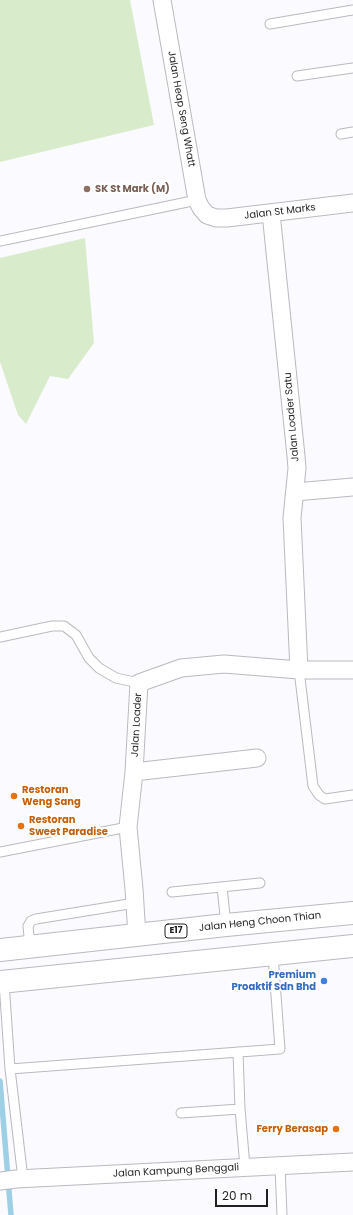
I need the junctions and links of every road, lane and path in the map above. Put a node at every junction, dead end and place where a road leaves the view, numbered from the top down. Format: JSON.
{"nodes":[{"id":1,"x":162,"y":0,"type":"edge"},
{"id":2,"x":353,"y":10,"type":"edge"},
{"id":3,"x":270,"y":24,"type":"dead end"},
{"id":4,"x":353,"y":68,"type":"edge"},
{"id":5,"x":297,"y":76,"type":"dead end"},
{"id":6,"x":353,"y":132,"type":"edge"},
{"id":7,"x":341,"y":134,"type":"dead end"},
{"id":8,"x":197,"y":200,"type":"junction"},
{"id":9,"x":353,"y":203,"type":"edge"},
{"id":10,"x":271,"y":213,"type":"junction"},
{"id":11,"x":207,"y":214,"type":"joint"},
{"id":12,"x":0,"y":241,"type":"edge"},
{"id":13,"x":353,"y":487,"type":"edge"},
{"id":14,"x":295,"y":492,"type":"junction"},
{"id":15,"x":0,"y":637,"type":"edge"},
{"id":16,"x":299,"y":670,"type":"junction"},
{"id":17,"x":353,"y":670,"type":"edge"},
{"id":18,"x":139,"y":683,"type":"junction"},
{"id":19,"x":257,"y":758,"type":"dead end"},
{"id":20,"x":134,"y":772,"type":"junction"},
{"id":21,"x":353,"y":795,"type":"edge"},
{"id":22,"x":128,"y":827,"type":"junction"},
{"id":23,"x":0,"y":852,"type":"edge"},
{"id":24,"x":260,"y":883,"type":"dead end"},
{"id":25,"x":222,"y":887,"type":"junction"},
{"id":26,"x":172,"y":892,"type":"dead end"},
{"id":27,"x":135,"y":903,"type":"junction"},
{"id":28,"x":353,"y":913,"type":"edge"},
{"id":29,"x":226,"y":925,"type":"junction"},
{"id":30,"x":137,"y":936,"type":"junction"},
{"id":31,"x":353,"y":946,"type":"edge"},
{"id":32,"x":30,"y":947,"type":"junction"},
{"id":33,"x":0,"y":950,"type":"edge"},
{"id":34,"x":273,"y":955,"type":"junction"},
{"id":35,"x":2,"y":982,"type":"edge"},
{"id":36,"x":4,"y":1028,"type":"edge"},
{"id":37,"x":238,"y":1052,"type":"junction"},
{"id":38,"x":10,"y":1069,"type":"junction"},
{"id":39,"x":240,"y":1109,"type":"junction"},
{"id":40,"x":181,"y":1113,"type":"dead end"},
{"id":41,"x":353,"y":1162,"type":"edge"},
{"id":42,"x":280,"y":1166,"type":"junction"},
{"id":43,"x":245,"y":1168,"type":"junction"},
{"id":44,"x":13,"y":1180,"type":"edge"},
{"id":45,"x":282,"y":1215,"type":"edge"}],
"edges":[{"from":1,"to":8,"type":"street","name":"Jalan Heap Seng Whatt"},
{"from":2,"to":3,"type":"lane"},
{"from":4,"to":5,"type":"lane"},
{"from":6,"to":7,"type":"lane"},
{"from":8,"to":11,"type":"street","name":"Jalan Heap Seng Whatt"},
{"from":8,"to":12,"type":"lane"},
{"from":9,"to":10,"type":"street","name":"Jalan St Marks"},
{"from":10,"to":11,"type":"street","name":"Jalan St Marks"},
{"from":10,"to":14,"type":"street","name":"Jalan Loader Satu"},
{"from":13,"to":14,"type":"street"},
{"from":14,"to":16,"type":"street","name":"Jalan Loader Satu"},
{"from":15,"to":18,"type":"lane"},
{"from":16,"to":17,"type":"street","name":"Jalan Loader"},
{"from":16,"to":18,"type":"street","name":"Jalan Loader"},
{"from":16,"to":21,"type":"lane"},
{"from":18,"to":20,"type":"street","name":"Jalan Loader"},
{"from":19,"to":20,"type":"street"},
{"from":20,"to":22,"type":"street","name":"Jalan Loader"},
{"from":22,"to":23,"type":"lane"},
{"from":22,"to":27,"type":"street","name":"Jalan Loader"},
{"from":24,"to":25,"type":"lane"},
{"from":25,"to":26,"type":"lane"},
{"from":25,"to":29,"type":"lane"},
{"from":27,"to":30,"type":"street","name":"Jalan Loader"},
{"from":27,"to":32,"type":"lane"},
{"from":28,"to":29,"type":"highway","name":"Jalan Heng Choon Thian","number":"E17"},
{"from":29,"to":30,"type":"highway","name":"Jalan Heng Choon Thian","number":"E17"},
{"from":30,"to":32,"type":"highway","name":"Jalan Heng Choon Thian","number":"E17"},
{"from":31,"to":34,"type":"highway"},
{"from":32,"to":33,"type":"highway","name":"Jalan Heng Choon Thian","number":"E17"},
{"from":34,"to":35,"type":"highway"},
{"from":34,"to":37,"type":"lane"},
{"from":35,"to":36,"type":"lane"},
{"from":36,"to":38,"type":"lane"},
{"from":37,"to":38,"type":"lane"},
{"from":37,"to":39,"type":"lane"},
{"from":38,"to":44,"type":"lane"},
{"from":39,"to":40,"type":"lane"},
{"from":39,"to":43,"type":"lane"},
{"from":41,"to":42,"type":"street","name":"Jalan Kampung Benggali"},
{"from":42,"to":43,"type":"street","name":"Jalan Kampung Benggali"},
{"from":42,"to":45,"type":"lane"},
{"from":43,"to":44,"type":"street","name":"Jalan Kampung Benggali"}]}
